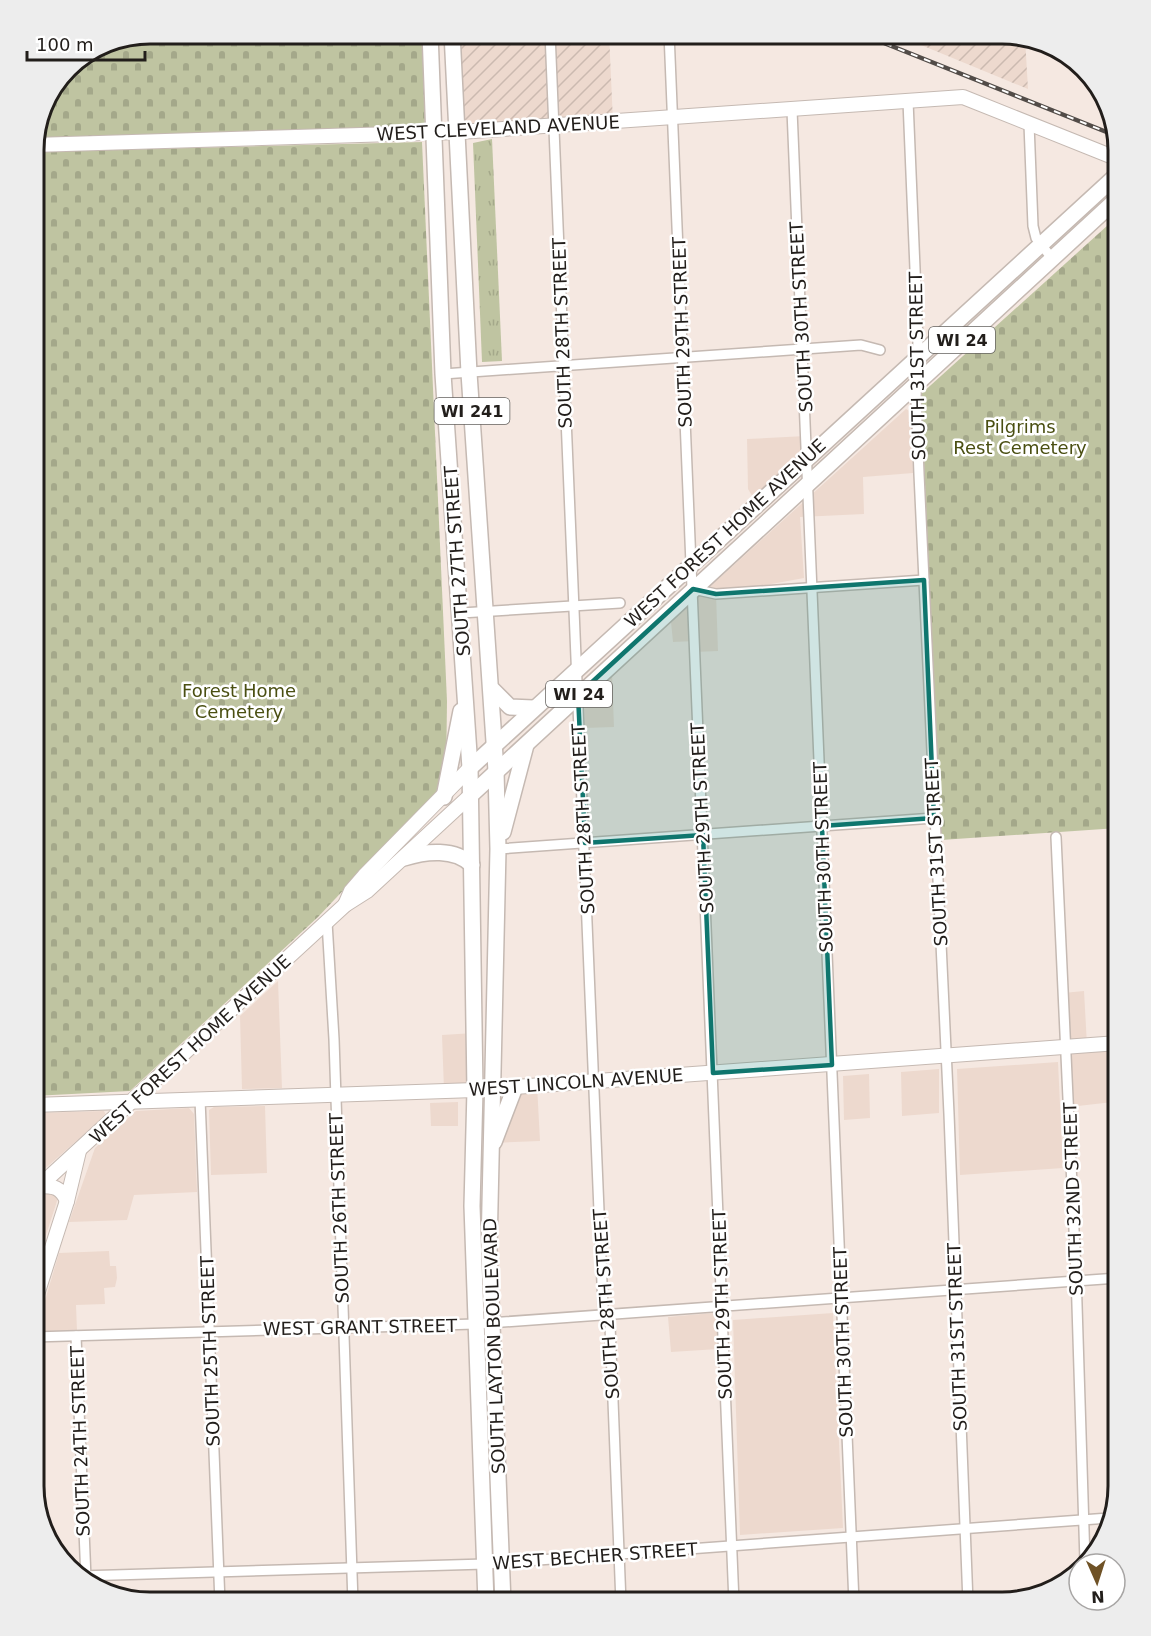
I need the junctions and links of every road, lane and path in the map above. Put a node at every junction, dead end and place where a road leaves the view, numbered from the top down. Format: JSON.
{"nodes":[{"id":1,"x":431,"y":44,"type":"edge"},
{"id":2,"x":453,"y":44,"type":"edge"},
{"id":3,"x":550,"y":44,"type":"edge"},
{"id":4,"x":670,"y":44,"type":"edge"},
{"id":5,"x":908,"y":101,"type":"junction"},
{"id":6,"x":792,"y":110,"type":"junction"},
{"id":7,"x":673,"y":118,"type":"junction"},
{"id":8,"x":1029,"y":124,"type":"junction"},
{"id":9,"x":554,"y":127,"type":"junction"},
{"id":10,"x":459,"y":132,"type":"junction"},
{"id":11,"x":435,"y":133,"type":"junction"},
{"id":12,"x":44,"y":145,"type":"edge"},
{"id":13,"x":1108,"y":155,"type":"edge"},
{"id":14,"x":1108,"y":183,"type":"edge"},
{"id":15,"x":1108,"y":207,"type":"edge"},
{"id":16,"x":1040,"y":245,"type":"junction"},
{"id":17,"x":1051,"y":257,"type":"junction"},
{"id":18,"x":880,"y":350,"type":"dead end"},
{"id":19,"x":801,"y":351,"type":"junction"},
{"id":20,"x":917,"y":357,"type":"junction"},
{"id":21,"x":683,"y":359,"type":"junction"},
{"id":22,"x":564,"y":367,"type":"junction"},
{"id":23,"x":469,"y":373,"type":"junction"},
{"id":24,"x":443,"y":374,"type":"junction"},
{"id":25,"x":916,"y":383,"type":"junction"},
{"id":26,"x":807,"y":458,"type":"junction"},
{"id":27,"x":808,"y":482,"type":"junction"},
{"id":28,"x":692,"y":564,"type":"junction"},
{"id":29,"x":924,"y":580,"type":"junction"},
{"id":30,"x":812,"y":588,"type":"junction"},
{"id":31,"x":693,"y":589,"type":"junction"},
{"id":32,"x":620,"y":603,"type":"dead end"},
{"id":33,"x":574,"y":606,"type":"junction"},
{"id":34,"x":488,"y":612,"type":"junction"},
{"id":35,"x":461,"y":613,"type":"junction"},
{"id":36,"x":578,"y":668,"type":"junction"},
{"id":37,"x":465,"y":684,"type":"junction"},
{"id":38,"x":493,"y":690,"type":"junction"},
{"id":39,"x":578,"y":696,"type":"junction"},
{"id":40,"x":533,"y":708,"type":"junction"},
{"id":41,"x":495,"y":744,"type":"junction"},
{"id":42,"x":527,"y":744,"type":"junction"},
{"id":43,"x":470,"y":768,"type":"junction"},
{"id":44,"x":496,"y":771,"type":"junction"},
{"id":45,"x":471,"y":795,"type":"junction"},
{"id":46,"x":444,"y":797,"type":"junction"},
{"id":47,"x":934,"y":818,"type":"junction"},
{"id":48,"x":822,"y":826,"type":"junction"},
{"id":49,"x":703,"y":835,"type":"junction"},
{"id":50,"x":1056,"y":837,"type":"dead end"},
{"id":51,"x":585,"y":843,"type":"junction"},
{"id":52,"x":498,"y":849,"type":"junction"},
{"id":53,"x":404,"y":858,"type":"junction"},
{"id":54,"x":472,"y":865,"type":"junction"},
{"id":55,"x":345,"y":905,"type":"junction"},
{"id":56,"x":327,"y":922,"type":"junction"},
{"id":57,"x":1108,"y":1044,"type":"edge"},
{"id":58,"x":1066,"y":1047,"type":"junction"},
{"id":59,"x":946,"y":1057,"type":"junction"},
{"id":60,"x":832,"y":1065,"type":"junction"},
{"id":61,"x":713,"y":1073,"type":"junction"},
{"id":62,"x":594,"y":1082,"type":"junction"},
{"id":63,"x":515,"y":1087,"type":"junction"},
{"id":64,"x":492,"y":1088,"type":"junction"},
{"id":65,"x":475,"y":1090,"type":"junction"},
{"id":66,"x":335,"y":1095,"type":"junction"},
{"id":67,"x":200,"y":1100,"type":"junction"},
{"id":68,"x":132,"y":1102,"type":"junction"},
{"id":69,"x":44,"y":1105,"type":"edge"},
{"id":70,"x":490,"y":1150,"type":"junction"},
{"id":71,"x":79,"y":1151,"type":"junction"},
{"id":72,"x":44,"y":1182,"type":"edge"},
{"id":73,"x":44,"y":1188,"type":"edge"},
{"id":74,"x":67,"y":1201,"type":"junction"},
{"id":75,"x":44,"y":1273,"type":"edge"},
{"id":76,"x":1108,"y":1279,"type":"edge"},
{"id":77,"x":1077,"y":1281,"type":"junction"},
{"id":78,"x":955,"y":1291,"type":"junction"},
{"id":79,"x":841,"y":1299,"type":"junction"},
{"id":80,"x":722,"y":1308,"type":"junction"},
{"id":81,"x":607,"y":1315,"type":"junction"},
{"id":82,"x":492,"y":1323,"type":"junction"},
{"id":83,"x":475,"y":1324,"type":"junction"},
{"id":84,"x":342,"y":1326,"type":"junction"},
{"id":85,"x":210,"y":1331,"type":"junction"},
{"id":86,"x":76,"y":1336,"type":"junction"},
{"id":87,"x":44,"y":1337,"type":"edge"},
{"id":88,"x":1102,"y":1519,"type":"edge"},
{"id":89,"x":1083,"y":1520,"type":"junction"},
{"id":90,"x":964,"y":1529,"type":"junction"},
{"id":91,"x":852,"y":1537,"type":"junction"},
{"id":92,"x":732,"y":1546,"type":"junction"},
{"id":93,"x":1085,"y":1552,"type":"edge"},
{"id":94,"x":618,"y":1554,"type":"junction"},
{"id":95,"x":502,"y":1563,"type":"junction"},
{"id":96,"x":485,"y":1564,"type":"junction"},
{"id":97,"x":352,"y":1568,"type":"junction"},
{"id":98,"x":84,"y":1570,"type":"edge"},
{"id":99,"x":218,"y":1572,"type":"junction"},
{"id":100,"x":96,"y":1577,"type":"edge"},
{"id":101,"x":219,"y":1592,"type":"edge"},
{"id":102,"x":353,"y":1592,"type":"edge"},
{"id":103,"x":486,"y":1592,"type":"edge"},
{"id":104,"x":503,"y":1592,"type":"edge"},
{"id":105,"x":620,"y":1592,"type":"edge"},
{"id":106,"x":734,"y":1592,"type":"edge"},
{"id":107,"x":854,"y":1592,"type":"edge"},
{"id":108,"x":967,"y":1592,"type":"edge"}],
"edges":[{"from":1,"to":11,"type":"main road","name":"SOUTH 27TH STREET","number":"WI 241"},
{"from":2,"to":10,"type":"main road","name":"SOUTH 27TH STREET","number":"WI 241"},
{"from":3,"to":9,"type":"street","name":"SOUTH 28TH STREET"},
{"from":4,"to":7,"type":"street","name":"SOUTH 29TH STREET"},
{"from":5,"to":6,"type":"main road","name":"WEST CLEVELAND AVENUE"},
{"from":5,"to":8,"type":"main road","name":"WEST CLEVELAND AVENUE"},
{"from":5,"to":20,"type":"street","name":"SOUTH 31ST STREET"},
{"from":6,"to":7,"type":"main road","name":"WEST CLEVELAND AVENUE"},
{"from":6,"to":19,"type":"street","name":"SOUTH 30TH STREET"},
{"from":7,"to":9,"type":"main road","name":"WEST CLEVELAND AVENUE"},
{"from":7,"to":21,"type":"street","name":"SOUTH 29TH STREET"},
{"from":8,"to":13,"type":"main road"},
{"from":8,"to":16,"type":"street"},
{"from":9,"to":10,"type":"main road","name":"WEST CLEVELAND AVENUE"},
{"from":9,"to":22,"type":"street","name":"SOUTH 28TH STREET"},
{"from":10,"to":11,"type":"main road","name":"WEST CLEVELAND AVENUE"},
{"from":10,"to":23,"type":"main road","name":"SOUTH 27TH STREET","number":"WI 241"},
{"from":11,"to":12,"type":"main road","name":"WEST CLEVELAND AVENUE"},
{"from":11,"to":24,"type":"main road","name":"SOUTH 27TH STREET","number":"WI 241"},
{"from":14,"to":16,"type":"main road","name":"WEST FOREST HOME AVENUE","number":"WI 24"},
{"from":15,"to":17,"type":"main road","name":"WEST FOREST HOME AVENUE","number":"WI 24"},
{"from":16,"to":17,"type":"street"},
{"from":16,"to":20,"type":"main road","name":"WEST FOREST HOME AVENUE","number":"WI 24"},
{"from":17,"to":25,"type":"main road","name":"WEST FOREST HOME AVENUE","number":"WI 24"},
{"from":18,"to":19,"type":"street"},
{"from":19,"to":21,"type":"street"},
{"from":19,"to":26,"type":"street","name":"SOUTH 30TH STREET"},
{"from":20,"to":25,"type":"street","name":"SOUTH 31ST STREET"},
{"from":20,"to":26,"type":"main road","name":"WEST FOREST HOME AVENUE","number":"WI 24"},
{"from":21,"to":22,"type":"street"},
{"from":21,"to":28,"type":"street","name":"SOUTH 29TH STREET"},
{"from":22,"to":23,"type":"street"},
{"from":22,"to":33,"type":"street","name":"SOUTH 28TH STREET"},
{"from":23,"to":24,"type":"street"},
{"from":23,"to":34,"type":"main road","name":"SOUTH 27TH STREET","number":"WI 241"},
{"from":24,"to":35,"type":"main road","name":"SOUTH 27TH STREET","number":"WI 241"},
{"from":25,"to":27,"type":"main road","name":"WEST FOREST HOME AVENUE","number":"WI 24"},
{"from":25,"to":29,"type":"street","name":"SOUTH 31ST STREET"},
{"from":26,"to":27,"type":"street","name":"SOUTH 30TH STREET"},
{"from":26,"to":28,"type":"main road","name":"WEST FOREST HOME AVENUE","number":"WI 24"},
{"from":27,"to":30,"type":"street","name":"SOUTH 30TH STREET"},
{"from":27,"to":31,"type":"main road","name":"WEST FOREST HOME AVENUE","number":"WI 24"},
{"from":28,"to":31,"type":"street","name":"SOUTH 29TH STREET"},
{"from":28,"to":36,"type":"main road","name":"WEST FOREST HOME AVENUE","number":"WI 24"},
{"from":29,"to":30,"type":"street"},
{"from":29,"to":47,"type":"street","name":"SOUTH 31ST STREET"},
{"from":30,"to":31,"type":"street"},
{"from":30,"to":48,"type":"street","name":"SOUTH 30TH STREET"},
{"from":31,"to":39,"type":"main road","name":"WEST FOREST HOME AVENUE","number":"WI 24"},
{"from":31,"to":49,"type":"street","name":"SOUTH 29TH STREET"},
{"from":32,"to":33,"type":"street"},
{"from":33,"to":34,"type":"street"},
{"from":33,"to":36,"type":"street","name":"SOUTH 28TH STREET"},
{"from":34,"to":35,"type":"street"},
{"from":34,"to":38,"type":"main road","name":"SOUTH 27TH STREET","number":"WI 241"},
{"from":35,"to":37,"type":"main road","name":"SOUTH 27TH STREET","number":"WI 241"},
{"from":36,"to":39,"type":"street","name":"SOUTH 28TH STREET"},
{"from":36,"to":40,"type":"main road","name":"WEST FOREST HOME AVENUE","number":"WI 24"},
{"from":37,"to":43,"type":"main road","name":"SOUTH 27TH STREET","number":"WI 241"},
{"from":37,"to":46,"type":"main road"},
{"from":38,"to":40,"type":"main road"},
{"from":38,"to":41,"type":"main road","name":"SOUTH 27TH STREET","number":"WI 241"},
{"from":39,"to":42,"type":"main road","name":"WEST FOREST HOME AVENUE","number":"WI 24"},
{"from":39,"to":51,"type":"street","name":"SOUTH 28TH STREET"},
{"from":40,"to":41,"type":"main road","name":"WEST FOREST HOME AVENUE","number":"WI 24"},
{"from":41,"to":43,"type":"main road","name":"WEST FOREST HOME AVENUE","number":"WI 24"},
{"from":41,"to":44,"type":"main road","name":"SOUTH 27TH STREET","number":"WI 241"},
{"from":42,"to":44,"type":"main road","name":"WEST FOREST HOME AVENUE","number":"WI 24"},
{"from":42,"to":52,"type":"main road"},
{"from":43,"to":45,"type":"main road","name":"SOUTH 27TH STREET","number":"WI 241"},
{"from":43,"to":46,"type":"main road","name":"WEST FOREST HOME AVENUE"},
{"from":44,"to":45,"type":"main road","name":"WEST FOREST HOME AVENUE","number":"WI 24"},
{"from":44,"to":52,"type":"main road","name":"SOUTH 27TH STREET"},
{"from":45,"to":53,"type":"main road","name":"WEST FOREST HOME AVENUE"},
{"from":45,"to":54,"type":"main road","name":"SOUTH 27TH STREET"},
{"from":46,"to":55,"type":"main road","name":"WEST FOREST HOME AVENUE"},
{"from":47,"to":48,"type":"street"},
{"from":47,"to":59,"type":"street","name":"SOUTH 31ST STREET"},
{"from":48,"to":49,"type":"street"},
{"from":48,"to":60,"type":"street","name":"SOUTH 30TH STREET"},
{"from":49,"to":51,"type":"street"},
{"from":49,"to":61,"type":"street","name":"SOUTH 29TH STREET"},
{"from":50,"to":58,"type":"street","name":"SOUTH 32ND STREET"},
{"from":51,"to":52,"type":"street"},
{"from":51,"to":62,"type":"street","name":"SOUTH 28TH STREET"},
{"from":52,"to":64,"type":"main road","name":"SOUTH 27TH STREET"},
{"from":53,"to":54,"type":"main road"},
{"from":53,"to":55,"type":"main road","name":"WEST FOREST HOME AVENUE"},
{"from":54,"to":65,"type":"main road","name":"SOUTH 27TH STREET"},
{"from":55,"to":56,"type":"main road","name":"WEST FOREST HOME AVENUE"},
{"from":56,"to":66,"type":"street","name":"SOUTH 26TH STREET"},
{"from":56,"to":68,"type":"main road","name":"WEST FOREST HOME AVENUE"},
{"from":57,"to":58,"type":"main road","name":"WEST LINCOLN AVENUE"},
{"from":58,"to":59,"type":"main road","name":"WEST LINCOLN AVENUE"},
{"from":58,"to":77,"type":"street","name":"SOUTH 32ND STREET"},
{"from":59,"to":60,"type":"main road","name":"WEST LINCOLN AVENUE"},
{"from":59,"to":78,"type":"street","name":"SOUTH 31ST STREET"},
{"from":60,"to":61,"type":"main road","name":"WEST LINCOLN AVENUE"},
{"from":60,"to":79,"type":"street","name":"SOUTH 30TH STREET"},
{"from":61,"to":62,"type":"main road","name":"WEST LINCOLN AVENUE"},
{"from":61,"to":80,"type":"street","name":"SOUTH 29TH STREET"},
{"from":62,"to":63,"type":"main road","name":"WEST LINCOLN AVENUE"},
{"from":62,"to":81,"type":"street","name":"SOUTH 28TH STREET"},
{"from":63,"to":64,"type":"main road","name":"WEST LINCOLN AVENUE"},
{"from":63,"to":70,"type":"main road"},
{"from":64,"to":65,"type":"main road","name":"WEST LINCOLN AVENUE"},
{"from":64,"to":70,"type":"main road","name":"SOUTH LAYTON BOULEVARD"},
{"from":65,"to":66,"type":"main road","name":"WEST LINCOLN AVENUE"},
{"from":65,"to":83,"type":"main road","name":"SOUTH LAYTON BOULEVARD"},
{"from":66,"to":67,"type":"main road","name":"WEST LINCOLN AVENUE"},
{"from":66,"to":84,"type":"street","name":"SOUTH 26TH STREET"},
{"from":67,"to":68,"type":"main road","name":"WEST LINCOLN AVENUE"},
{"from":67,"to":85,"type":"street","name":"SOUTH 25TH STREET"},
{"from":68,"to":69,"type":"main road","name":"WEST LINCOLN AVENUE"},
{"from":68,"to":71,"type":"main road","name":"WEST FOREST HOME AVENUE"},
{"from":70,"to":82,"type":"main road","name":"SOUTH LAYTON BOULEVARD"},
{"from":71,"to":72,"type":"main road","name":"WEST FOREST HOME AVENUE"},
{"from":71,"to":74,"type":"main road"},
{"from":73,"to":74,"type":"main road"},
{"from":74,"to":75,"type":"main road"},
{"from":76,"to":77,"type":"street","name":"WEST GRANT STREET"},
{"from":77,"to":78,"type":"street","name":"WEST GRANT STREET"},
{"from":77,"to":89,"type":"street","name":"SOUTH 32ND STREET"},
{"from":78,"to":79,"type":"street","name":"WEST GRANT STREET"},
{"from":78,"to":90,"type":"street","name":"SOUTH 31ST STREET"},
{"from":79,"to":80,"type":"street","name":"WEST GRANT STREET"},
{"from":79,"to":91,"type":"street","name":"SOUTH 30TH STREET"},
{"from":80,"to":81,"type":"street","name":"WEST GRANT STREET"},
{"from":80,"to":92,"type":"street","name":"SOUTH 29TH STREET"},
{"from":81,"to":82,"type":"street","name":"WEST GRANT STREET"},
{"from":81,"to":94,"type":"street","name":"SOUTH 28TH STREET"},
{"from":82,"to":83,"type":"street","name":"WEST GRANT STREET"},
{"from":82,"to":95,"type":"main road","name":"SOUTH LAYTON BOULEVARD"},
{"from":83,"to":84,"type":"street","name":"WEST GRANT STREET"},
{"from":83,"to":96,"type":"main road","name":"SOUTH LAYTON BOULEVARD"},
{"from":84,"to":85,"type":"street","name":"WEST GRANT STREET"},
{"from":84,"to":97,"type":"street","name":"SOUTH 26TH STREET"},
{"from":85,"to":86,"type":"street","name":"WEST GRANT STREET"},
{"from":85,"to":99,"type":"street","name":"SOUTH 25TH STREET"},
{"from":86,"to":87,"type":"street","name":"WEST GRANT STREET"},
{"from":86,"to":98,"type":"street","name":"SOUTH 24TH STREET"},
{"from":88,"to":89,"type":"street","name":"WEST BECHER STREET"},
{"from":89,"to":90,"type":"street","name":"WEST BECHER STREET"},
{"from":89,"to":93,"type":"street","name":"SOUTH 32ND STREET"},
{"from":90,"to":91,"type":"street","name":"WEST BECHER STREET"},
{"from":90,"to":108,"type":"street","name":"SOUTH 31ST STREET"},
{"from":91,"to":92,"type":"street","name":"WEST BECHER STREET"},
{"from":91,"to":107,"type":"street","name":"SOUTH 30TH STREET"},
{"from":92,"to":94,"type":"street","name":"WEST BECHER STREET"},
{"from":92,"to":106,"type":"street","name":"SOUTH 29TH STREET"},
{"from":94,"to":95,"type":"street","name":"WEST BECHER STREET"},
{"from":94,"to":105,"type":"street","name":"SOUTH 28TH STREET"},
{"from":95,"to":96,"type":"street","name":"WEST BECHER STREET"},
{"from":95,"to":104,"type":"main road","name":"SOUTH LAYTON BOULEVARD"},
{"from":96,"to":97,"type":"street","name":"WEST BECHER STREET"},
{"from":96,"to":103,"type":"main road","name":"SOUTH LAYTON BOULEVARD"},
{"from":97,"to":99,"type":"street","name":"WEST BECHER STREET"},
{"from":97,"to":102,"type":"street","name":"SOUTH 26TH STREET"},
{"from":99,"to":100,"type":"street","name":"WEST BECHER STREET"},
{"from":99,"to":101,"type":"street","name":"SOUTH 25TH STREET"}]}
